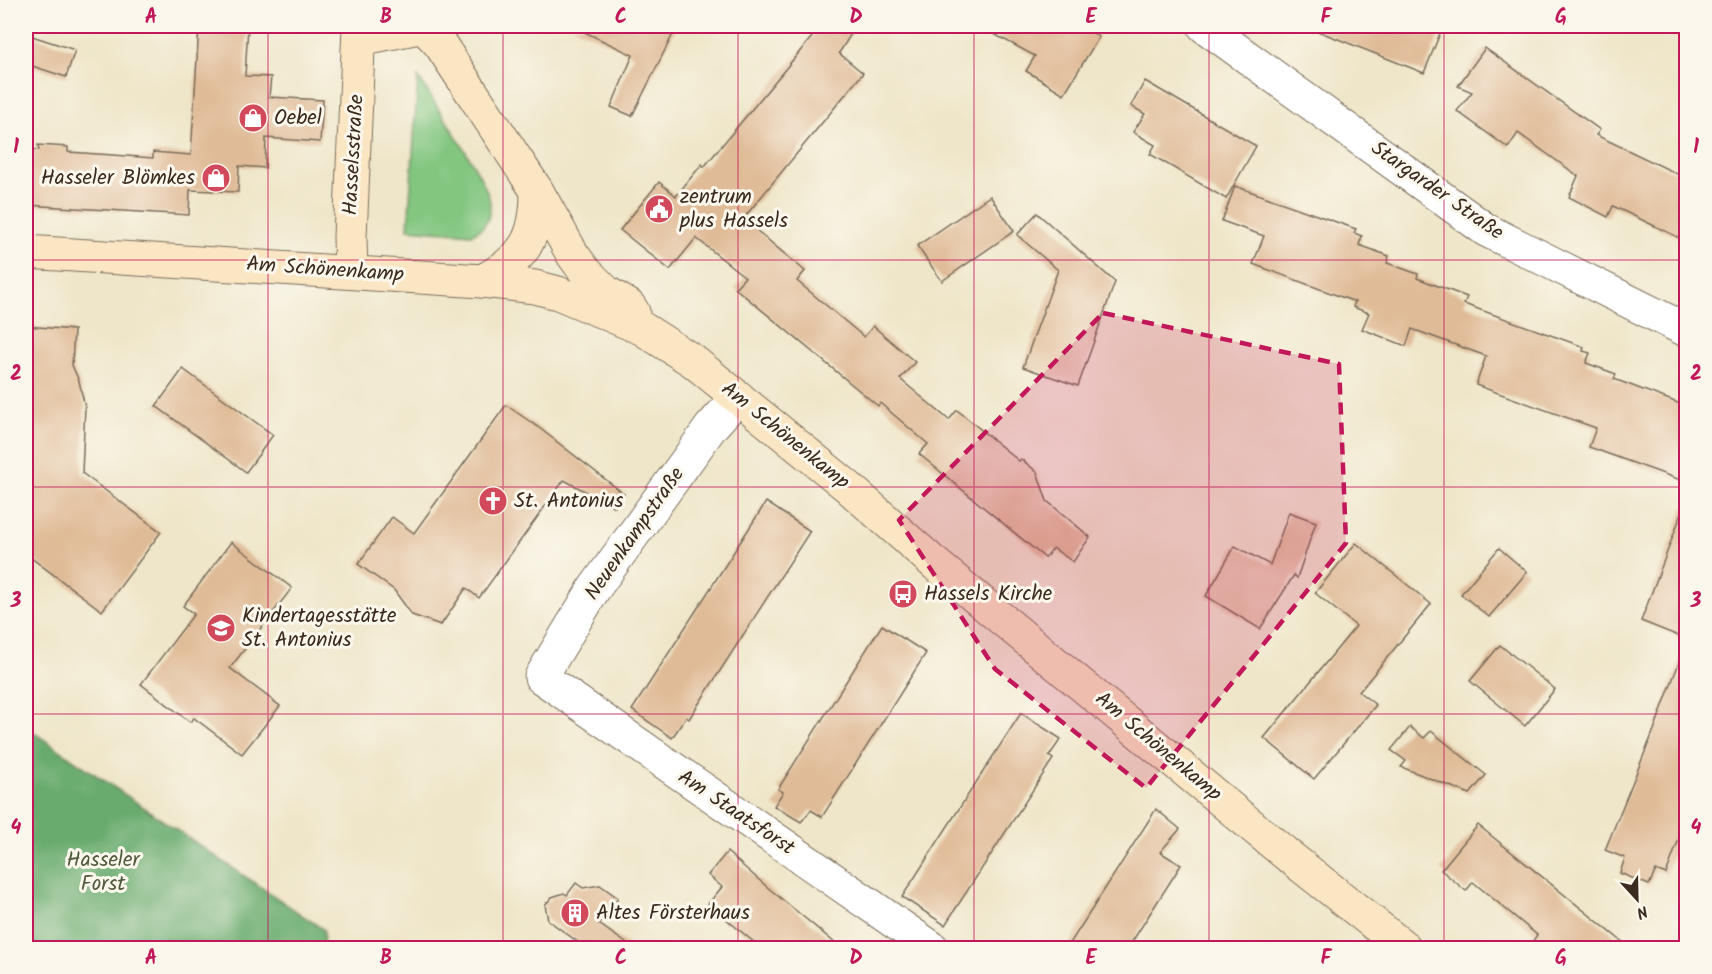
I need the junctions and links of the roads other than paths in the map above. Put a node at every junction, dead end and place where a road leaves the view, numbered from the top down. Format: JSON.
{"nodes":[{"id":1,"x":424,"y":26,"type":"edge"},
{"id":2,"x":1204,"y":26,"type":"edge"},
{"id":3,"x":359,"y":32,"type":"edge"},
{"id":4,"x":537,"y":191,"type":"junction"},
{"id":5,"x":26,"y":252,"type":"edge"},
{"id":6,"x":351,"y":272,"type":"junction"},
{"id":7,"x":482,"y":281,"type":"junction"},
{"id":8,"x":643,"y":329,"type":"junction"},
{"id":9,"x":1686,"y":330,"type":"edge"},
{"id":10,"x":738,"y":396,"type":"junction"},
{"id":11,"x":541,"y":677,"type":"joint"},
{"id":12,"x":932,"y":948,"type":"edge"},
{"id":13,"x":1405,"y":948,"type":"edge"}],
"edges":[{"from":1,"to":3,"type":"main road","name":"Hasselsstraße"},
{"from":1,"to":4,"type":"main road","name":"Hasselsstraße"},
{"from":2,"to":9,"type":"street","name":"Stargarder Straße"},
{"from":3,"to":6,"type":"main road","name":"Hasselsstraße"},
{"from":4,"to":7,"type":"main road"},
{"from":4,"to":8,"type":"main road","name":"Hasselsstraße"},
{"from":5,"to":6,"type":"main road","name":"Am Schönenkamp"},
{"from":6,"to":7,"type":"main road","name":"Am Schönenkamp"},
{"from":7,"to":8,"type":"main road","name":"Am Schönenkamp"},
{"from":8,"to":10,"type":"main road","name":"Am Schönenkamp"},
{"from":10,"to":11,"type":"street","name":"Neuenkampstraße"},
{"from":10,"to":13,"type":"main road","name":"Am Schönenkamp"},
{"from":11,"to":12,"type":"street","name":"Am Staatsforst"}]}
